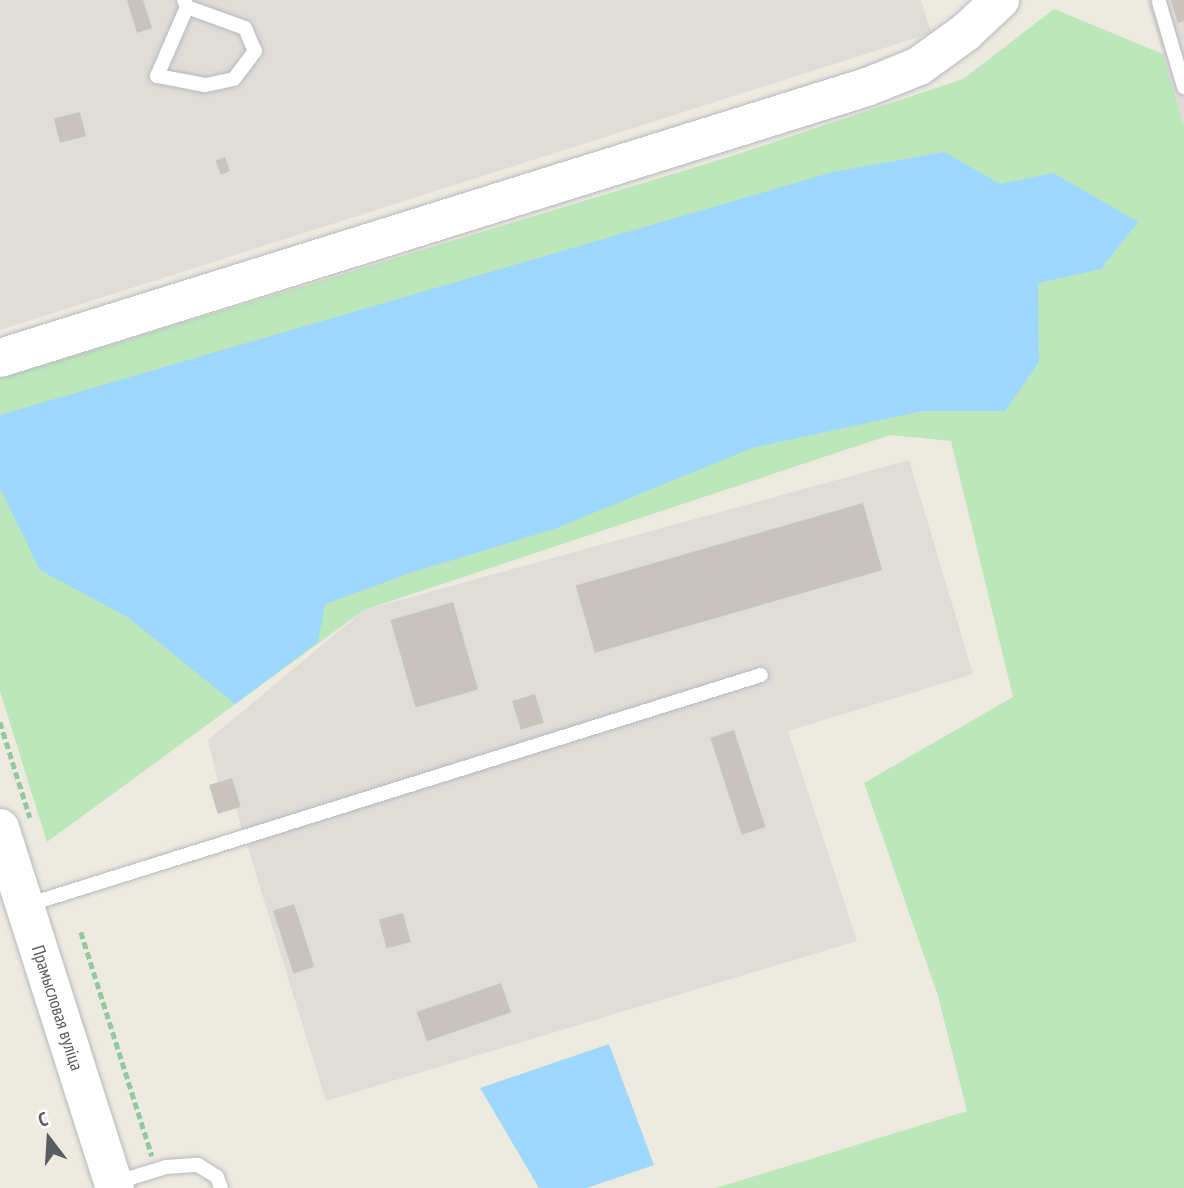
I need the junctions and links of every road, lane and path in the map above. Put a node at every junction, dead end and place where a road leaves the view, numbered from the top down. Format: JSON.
{"nodes":[{"id":1,"x":1000,"y":0,"type":"edge"},
{"id":2,"x":1159,"y":2,"type":"edge"},
{"id":3,"x":186,"y":4,"type":"edge"},
{"id":4,"x":1184,"y":87,"type":"edge"},
{"id":5,"x":0,"y":358,"type":"edge"},
{"id":6,"x":761,"y":676,"type":"dead end"},
{"id":7,"x":0,"y":722,"type":"edge"},
{"id":8,"x":16,"y":827,"type":"edge"},
{"id":9,"x":24,"y":906,"type":"junction"},
{"id":10,"x":81,"y":932,"type":"dead end"},
{"id":11,"x":153,"y":1171,"type":"junction"},
{"id":12,"x":115,"y":1185,"type":"edge"},
{"id":13,"x":221,"y":1188,"type":"edge"}],
"edges":[{"from":1,"to":5,"type":"street"},
{"from":2,"to":4,"type":"lane"},
{"from":3,"to":3,"type":"lane"},
{"from":6,"to":9,"type":"lane"},
{"from":7,"to":8,"type":"path"},
{"from":8,"to":9,"type":"street","name":"Прамысловая вуліца"},
{"from":9,"to":12,"type":"street","name":"Прамысловая вуліца"},
{"from":10,"to":11,"type":"path"},
{"from":11,"to":12,"type":"lane"},
{"from":11,"to":13,"type":"lane"}]}
